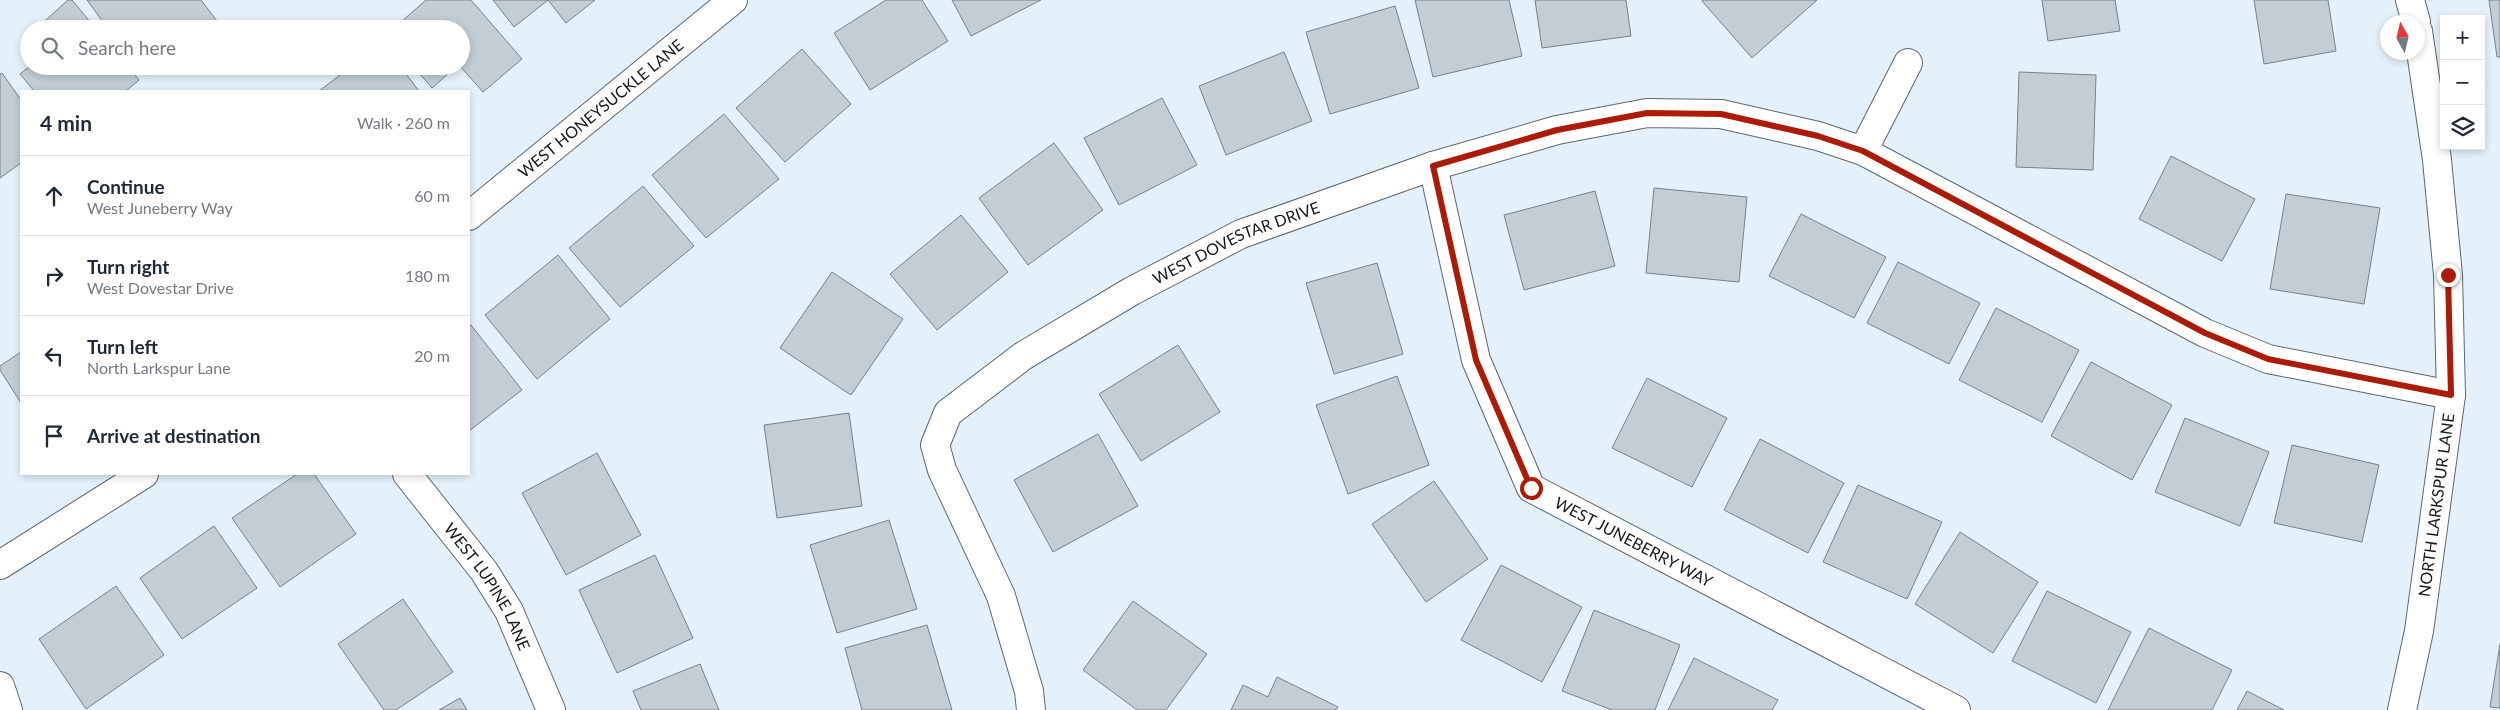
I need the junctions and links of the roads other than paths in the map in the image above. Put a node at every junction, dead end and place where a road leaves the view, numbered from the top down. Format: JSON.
{"nodes":[{"id":1,"x":733,"y":0,"type":"edge"},
{"id":2,"x":2410,"y":0,"type":"edge"},
{"id":3,"x":2414,"y":15,"type":"edge"},
{"id":4,"x":2422,"y":60,"type":"edge"},
{"id":5,"x":1908,"y":63,"type":"dead end"},
{"id":6,"x":1863,"y":151,"type":"junction"},
{"id":7,"x":1433,"y":166,"type":"junction"},
{"id":8,"x":470,"y":215,"type":"edge"},
{"id":9,"x":2451,"y":395,"type":"junction"},
{"id":10,"x":142,"y":475,"type":"edge"},
{"id":11,"x":408,"y":475,"type":"edge"},
{"id":12,"x":0,"y":565,"type":"edge"},
{"id":13,"x":0,"y":686,"type":"edge"},
{"id":14,"x":8,"y":710,"type":"edge"},
{"id":15,"x":551,"y":710,"type":"edge"},
{"id":16,"x":1031,"y":710,"type":"edge"},
{"id":17,"x":1956,"y":710,"type":"edge"},
{"id":18,"x":2402,"y":710,"type":"edge"}],
"edges":[{"from":1,"to":8,"type":"street","name":"WEST HONEYSUCKLE LANE"},
{"from":2,"to":3,"type":"street"},
{"from":4,"to":9,"type":"street","name":"NORTH LARKSPUR LANE"},
{"from":5,"to":6,"type":"street"},
{"from":6,"to":7,"type":"street","name":"WEST DOVESTAR DRIVE"},
{"from":6,"to":9,"type":"street","name":"WEST DOVESTAR DRIVE"},
{"from":7,"to":16,"type":"street","name":"WEST DOVESTAR DRIVE"},
{"from":7,"to":17,"type":"street","name":"WEST JUNEBERRY WAY"},
{"from":9,"to":18,"type":"street","name":"NORTH LARKSPUR LANE"},
{"from":10,"to":12,"type":"street"},
{"from":11,"to":15,"type":"street","name":"WEST LUPINE LANE"},
{"from":13,"to":14,"type":"street"}]}
